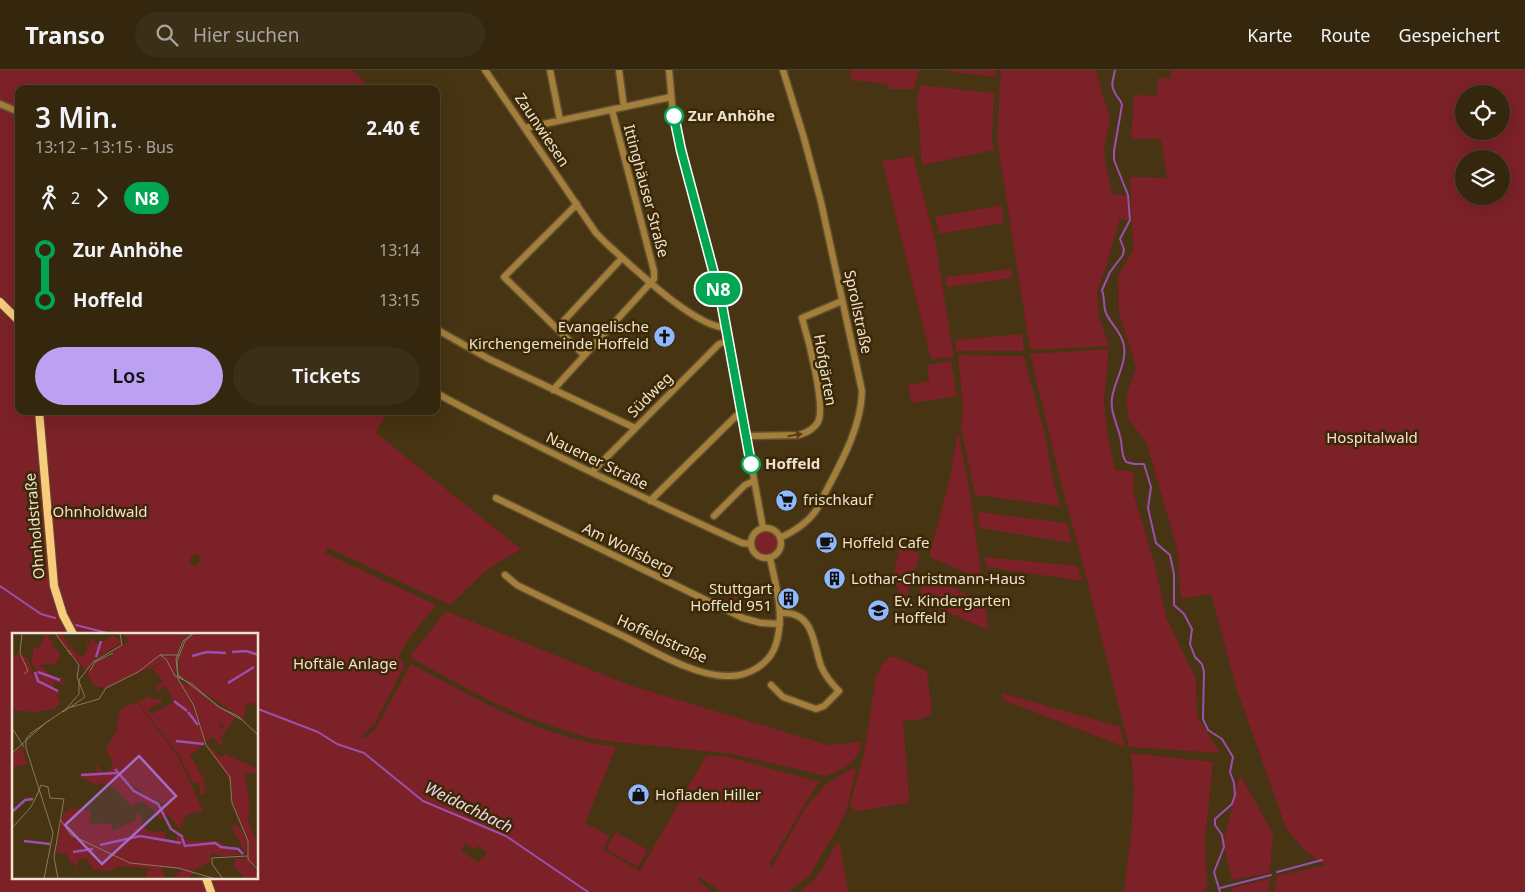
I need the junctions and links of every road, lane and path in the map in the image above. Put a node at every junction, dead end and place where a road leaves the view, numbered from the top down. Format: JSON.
{"nodes":[{"id":1,"x":485,"y":70,"type":"edge"},
{"id":2,"x":550,"y":70,"type":"edge"},
{"id":3,"x":619,"y":70,"type":"edge"},
{"id":4,"x":669,"y":70,"type":"edge"},
{"id":5,"x":783,"y":70,"type":"edge"},
{"id":6,"x":671,"y":97,"type":"junction"},
{"id":7,"x":0,"y":104,"type":"edge"},
{"id":8,"x":624,"y":107,"type":"junction"},
{"id":9,"x":15,"y":110,"type":"edge"},
{"id":10,"x":612,"y":110,"type":"junction"},
{"id":11,"x":560,"y":120,"type":"junction"},
{"id":12,"x":525,"y":128,"type":"junction"},
{"id":13,"x":578,"y":204,"type":"junction"},
{"id":14,"x":622,"y":258,"type":"junction"},
{"id":15,"x":651,"y":283,"type":"junction"},
{"id":16,"x":842,"y":301,"type":"junction"},
{"id":17,"x":0,"y":302,"type":"edge"},
{"id":18,"x":15,"y":317,"type":"edge"},
{"id":19,"x":557,"y":328,"type":"junction"},
{"id":20,"x":727,"y":328,"type":"junction"},
{"id":21,"x":440,"y":331,"type":"edge"},
{"id":22,"x":729,"y":341,"type":"junction"},
{"id":23,"x":584,"y":355,"type":"junction"},
{"id":24,"x":553,"y":390,"type":"junction"},
{"id":25,"x":440,"y":395,"type":"edge"},
{"id":26,"x":742,"y":413,"type":"junction"},
{"id":27,"x":40,"y":415,"type":"edge"},
{"id":28,"x":635,"y":428,"type":"junction"},
{"id":29,"x":747,"y":436,"type":"junction"},
{"id":30,"x":592,"y":472,"type":"junction"},
{"id":31,"x":754,"y":481,"type":"junction"},
{"id":32,"x":496,"y":498,"type":"dead end"},
{"id":33,"x":650,"y":501,"type":"junction"},
{"id":34,"x":714,"y":516,"type":"dead end"},
{"id":35,"x":764,"y":528,"type":"junction"},
{"id":36,"x":780,"y":538,"type":"junction"},
{"id":37,"x":751,"y":544,"type":"junction"},
{"id":38,"x":770,"y":558,"type":"junction"},
{"id":39,"x":505,"y":575,"type":"dead end"},
{"id":40,"x":781,"y":613,"type":"junction"},
{"id":41,"x":780,"y":624,"type":"junction"},
{"id":42,"x":72,"y":633,"type":"edge"},
{"id":43,"x":771,"y":685,"type":"dead end"},
{"id":44,"x":207,"y":880,"type":"edge"},
{"id":45,"x":211,"y":892,"type":"edge"}],
"edges":[{"from":1,"to":12,"type":"street","name":"Zaunwiesen"},
{"from":2,"to":11,"type":"street"},
{"from":3,"to":8,"type":"street","name":"Ittinghäuser Straße"},
{"from":4,"to":6,"type":"street"},
{"from":5,"to":16,"type":"street","name":"Sprollstraße"},
{"from":6,"to":8,"type":"street"},
{"from":6,"to":20,"type":"street"},
{"from":7,"to":9,"type":"street"},
{"from":8,"to":10,"type":"street"},
{"from":10,"to":11,"type":"street"},
{"from":10,"to":15,"type":"street","name":"Ittinghäuser Straße"},
{"from":11,"to":12,"type":"street"},
{"from":12,"to":13,"type":"street","name":"Zaunwiesen"},
{"from":13,"to":14,"type":"street","name":"Zaunwiesen"},
{"from":13,"to":19,"type":"street"},
{"from":14,"to":15,"type":"street","name":"Zaunwiesen"},
{"from":14,"to":19,"type":"street"},
{"from":15,"to":20,"type":"street","name":"Zaunwiesen"},
{"from":15,"to":23,"type":"street"},
{"from":29,"to":16,"type":"street","name":"Hofgärten","one_way":true},
{"from":16,"to":36,"type":"street","name":"Sprollstraße"},
{"from":17,"to":18,"type":"main road"},
{"from":19,"to":23,"type":"street"},
{"from":20,"to":22,"type":"street"},
{"from":21,"to":24,"type":"street"},
{"from":22,"to":26,"type":"street"},
{"from":22,"to":28,"type":"street","name":"Südweg"},
{"from":23,"to":24,"type":"street"},
{"from":24,"to":28,"type":"street"},
{"from":25,"to":30,"type":"street","name":"Nauener Straße"},
{"from":26,"to":29,"type":"street"},
{"from":26,"to":33,"type":"street"},
{"from":27,"to":42,"type":"main road","name":"Ohnholdstraße"},
{"from":28,"to":30,"type":"street","name":"Südweg"},
{"from":29,"to":31,"type":"street"},
{"from":30,"to":33,"type":"street","name":"Nauener Straße"},
{"from":31,"to":34,"type":"street"},
{"from":31,"to":35,"type":"street"},
{"from":32,"to":41,"type":"street","name":"Am Wolfsberg"},
{"from":33,"to":37,"type":"street","name":"Nauener Straße"},
{"from":35,"to":36,"type":"street"},
{"from":35,"to":37,"type":"street"},
{"from":36,"to":38,"type":"street"},
{"from":37,"to":38,"type":"street"},
{"from":38,"to":40,"type":"street","name":"Hoffeldstraße"},
{"from":39,"to":41,"type":"street","name":"Hoffeldstraße"},
{"from":40,"to":41,"type":"street","name":"Hoffeldstraße"},
{"from":40,"to":43,"type":"street"},
{"from":44,"to":45,"type":"main road"}]}
